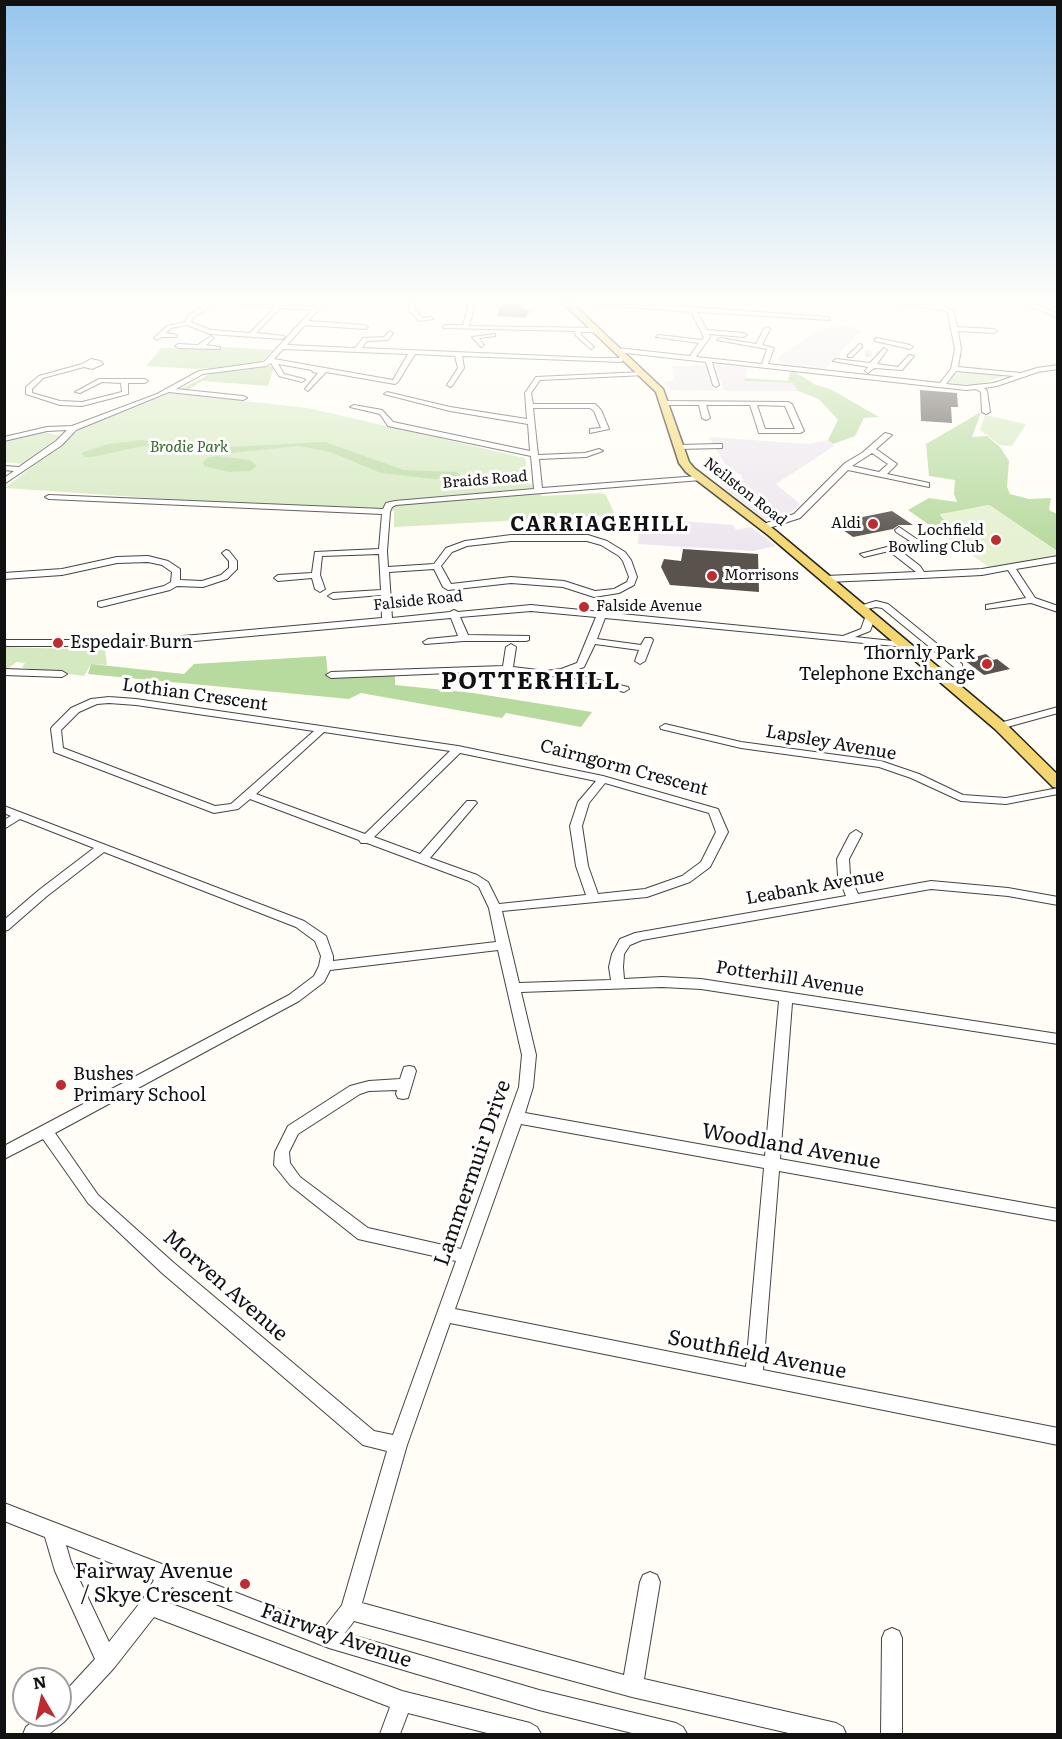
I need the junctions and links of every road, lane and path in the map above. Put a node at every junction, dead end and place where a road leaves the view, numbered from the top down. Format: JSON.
{"nodes":[{"id":1,"x":30,"y":385,"type":"edge"},
{"id":2,"x":91,"y":385,"type":"edge"},
{"id":3,"x":126,"y":385,"type":"edge"},
{"id":4,"x":178,"y":385,"type":"edge"},
{"id":5,"x":311,"y":385,"type":"edge"},
{"id":6,"x":532,"y":385,"type":"edge"},
{"id":7,"x":654,"y":385,"type":"edge"},
{"id":8,"x":944,"y":385,"type":"edge"},
{"id":9,"x":990,"y":385,"type":"edge"},
{"id":10,"x":980,"y":388,"type":"junction"},
{"id":11,"x":308,"y":389,"type":"dead end"},
{"id":12,"x":169,"y":390,"type":"junction"},
{"id":13,"x":78,"y":392,"type":"dead end"},
{"id":14,"x":144,"y":393,"type":"dead end"},
{"id":15,"x":387,"y":394,"type":"dead end"},
{"id":16,"x":156,"y":396,"type":"junction"},
{"id":17,"x":243,"y":398,"type":"dead end"},
{"id":18,"x":665,"y":403,"type":"junction"},
{"id":19,"x":702,"y":403,"type":"junction"},
{"id":20,"x":753,"y":403,"type":"junction"},
{"id":21,"x":530,"y":406,"type":"junction"},
{"id":22,"x":354,"y":407,"type":"dead end"},
{"id":23,"x":986,"y":412,"type":"dead end"},
{"id":24,"x":706,"y":418,"type":"dead end"},
{"id":25,"x":531,"y":422,"type":"junction"},
{"id":26,"x":73,"y":428,"type":"junction"},
{"id":27,"x":593,"y":431,"type":"dead end"},
{"id":28,"x":888,"y":435,"type":"dead end"},
{"id":29,"x":4,"y":439,"type":"edge"},
{"id":30,"x":679,"y":447,"type":"junction"},
{"id":31,"x":720,"y":447,"type":"dead end"},
{"id":32,"x":872,"y":450,"type":"junction"},
{"id":33,"x":599,"y":451,"type":"dead end"},
{"id":34,"x":534,"y":455,"type":"junction"},
{"id":35,"x":846,"y":467,"type":"junction"},
{"id":36,"x":4,"y":468,"type":"edge"},
{"id":37,"x":21,"y":470,"type":"junction"},
{"id":38,"x":881,"y":475,"type":"junction"},
{"id":39,"x":698,"y":478,"type":"junction"},
{"id":40,"x":4,"y":483,"type":"edge"},
{"id":41,"x":926,"y":485,"type":"dead end"},
{"id":42,"x":538,"y":489,"type":"junction"},
{"id":43,"x":50,"y":497,"type":"dead end"},
{"id":44,"x":386,"y":512,"type":"junction"},
{"id":45,"x":763,"y":527,"type":"junction"},
{"id":46,"x":899,"y":530,"type":"dead end"},
{"id":47,"x":891,"y":548,"type":"junction"},
{"id":48,"x":383,"y":551,"type":"junction"},
{"id":49,"x":226,"y":553,"type":"dead end"},
{"id":50,"x":864,"y":554,"type":"dead end"},
{"id":51,"x":1058,"y":559,"type":"edge"},
{"id":52,"x":437,"y":566,"type":"junction"},
{"id":53,"x":1011,"y":568,"type":"junction"},
{"id":54,"x":383,"y":570,"type":"junction"},
{"id":55,"x":316,"y":575,"type":"junction"},
{"id":56,"x":922,"y":575,"type":"junction"},
{"id":57,"x":4,"y":576,"type":"edge"},
{"id":58,"x":278,"y":578,"type":"dead end"},
{"id":59,"x":826,"y":579,"type":"junction"},
{"id":60,"x":176,"y":583,"type":"junction"},
{"id":61,"x":321,"y":589,"type":"dead end"},
{"id":62,"x":384,"y":592,"type":"junction"},
{"id":63,"x":333,"y":596,"type":"dead end"},
{"id":64,"x":1032,"y":600,"type":"junction"},
{"id":65,"x":101,"y":604,"type":"dead end"},
{"id":66,"x":988,"y":607,"type":"dead end"},
{"id":67,"x":858,"y":608,"type":"junction"},
{"id":68,"x":1058,"y":609,"type":"edge"},
{"id":69,"x":454,"y":613,"type":"junction"},
{"id":70,"x":602,"y":615,"type":"junction"},
{"id":71,"x":870,"y":618,"type":"junction"},
{"id":72,"x":387,"y":619,"type":"junction"},
{"id":73,"x":464,"y":638,"type":"junction"},
{"id":74,"x":526,"y":638,"type":"dead end"},
{"id":75,"x":834,"y":639,"type":"junction"},
{"id":76,"x":592,"y":641,"type":"junction"},
{"id":77,"x":428,"y":642,"type":"dead end"},
{"id":78,"x":4,"y":643,"type":"edge"},
{"id":79,"x":902,"y":645,"type":"junction"},
{"id":80,"x":511,"y":647,"type":"dead end"},
{"id":81,"x":640,"y":661,"type":"dead end"},
{"id":82,"x":508,"y":668,"type":"junction"},
{"id":83,"x":569,"y":670,"type":"junction"},
{"id":84,"x":4,"y":672,"type":"edge"},
{"id":85,"x":62,"y":674,"type":"dead end"},
{"id":86,"x":331,"y":675,"type":"dead end"},
{"id":87,"x":939,"y":676,"type":"junction"},
{"id":88,"x":624,"y":689,"type":"dead end"},
{"id":89,"x":1058,"y":710,"type":"edge"},
{"id":90,"x":1000,"y":726,"type":"junction"},
{"id":91,"x":665,"y":727,"type":"dead end"},
{"id":92,"x":322,"y":729,"type":"junction"},
{"id":93,"x":458,"y":749,"type":"junction"},
{"id":94,"x":603,"y":779,"type":"junction"},
{"id":95,"x":1058,"y":784,"type":"edge"},
{"id":96,"x":1058,"y":792,"type":"edge"},
{"id":97,"x":249,"y":795,"type":"junction"},
{"id":98,"x":471,"y":802,"type":"dead end"},
{"id":99,"x":4,"y":809,"type":"edge"},
{"id":100,"x":19,"y":815,"type":"junction"},
{"id":101,"x":4,"y":826,"type":"edge"},
{"id":102,"x":856,"y":834,"type":"dead end"},
{"id":103,"x":365,"y":840,"type":"junction"},
{"id":104,"x":103,"y":847,"type":"junction"},
{"id":105,"x":422,"y":860,"type":"junction"},
{"id":106,"x":853,"y":897,"type":"junction"},
{"id":107,"x":593,"y":898,"type":"junction"},
{"id":108,"x":1058,"y":901,"type":"edge"},
{"id":109,"x":495,"y":908,"type":"junction"},
{"id":110,"x":4,"y":927,"type":"edge"},
{"id":111,"x":504,"y":945,"type":"junction"},
{"id":112,"x":326,"y":966,"type":"junction"},
{"id":113,"x":618,"y":984,"type":"junction"},
{"id":114,"x":515,"y":988,"type":"junction"},
{"id":115,"x":786,"y":996,"type":"junction"},
{"id":116,"x":1058,"y":1039,"type":"edge"},
{"id":117,"x":405,"y":1083,"type":"dead end"},
{"id":118,"x":516,"y":1117,"type":"junction"},
{"id":119,"x":46,"y":1132,"type":"junction"},
{"id":120,"x":4,"y":1153,"type":"edge"},
{"id":121,"x":773,"y":1166,"type":"junction"},
{"id":122,"x":1058,"y":1215,"type":"edge"},
{"id":123,"x":466,"y":1257,"type":"junction"},
{"id":124,"x":447,"y":1315,"type":"junction"},
{"id":125,"x":754,"y":1377,"type":"junction"},
{"id":126,"x":1058,"y":1437,"type":"edge"},
{"id":127,"x":398,"y":1445,"type":"junction"},
{"id":128,"x":4,"y":1512,"type":"edge"},
{"id":129,"x":52,"y":1530,"type":"junction"},
{"id":130,"x":167,"y":1576,"type":"junction"},
{"id":131,"x":650,"y":1582,"type":"dead end"},
{"id":132,"x":150,"y":1605,"type":"junction"},
{"id":133,"x":350,"y":1610,"type":"junction"},
{"id":134,"x":329,"y":1638,"type":"junction"},
{"id":135,"x":892,"y":1638,"type":"dead end"},
{"id":136,"x":107,"y":1661,"type":"junction"},
{"id":137,"x":633,"y":1687,"type":"junction"},
{"id":138,"x":72,"y":1699,"type":"edge"},
{"id":139,"x":402,"y":1701,"type":"junction"},
{"id":140,"x":390,"y":1734,"type":"edge"},
{"id":141,"x":530,"y":1734,"type":"edge"},
{"id":142,"x":676,"y":1734,"type":"edge"},
{"id":143,"x":836,"y":1734,"type":"edge"},
{"id":144,"x":891,"y":1734,"type":"edge"}],
"edges":[{"from":1,"to":3,"type":"street"},
{"from":2,"to":13,"type":"street"},
{"from":4,"to":12,"type":"street"},
{"from":5,"to":11,"type":"street"},
{"from":6,"to":21,"type":"street"},
{"from":7,"to":18,"type":"main road","name":"Neilston Road"},
{"from":8,"to":10,"type":"street"},
{"from":9,"to":10,"type":"street"},
{"from":10,"to":23,"type":"street"},
{"from":12,"to":16,"type":"street"},
{"from":12,"to":17,"type":"street"},
{"from":14,"to":16,"type":"street"},
{"from":15,"to":25,"type":"street"},
{"from":16,"to":26,"type":"street"},
{"from":18,"to":19,"type":"street"},
{"from":18,"to":30,"type":"main road","name":"Neilston Road"},
{"from":19,"to":20,"type":"street"},
{"from":19,"to":24,"type":"street"},
{"from":20,"to":20,"type":"street"},
{"from":21,"to":25,"type":"street"},
{"from":21,"to":27,"type":"street"},
{"from":22,"to":34,"type":"street"},
{"from":25,"to":34,"type":"street"},
{"from":26,"to":29,"type":"street"},
{"from":26,"to":37,"type":"street"},
{"from":28,"to":32,"type":"street"},
{"from":30,"to":31,"type":"street"},
{"from":30,"to":39,"type":"main road","name":"Neilston Road"},
{"from":32,"to":35,"type":"street"},
{"from":32,"to":38,"type":"street"},
{"from":33,"to":34,"type":"street"},
{"from":34,"to":42,"type":"street"},
{"from":35,"to":38,"type":"street"},
{"from":35,"to":45,"type":"street"},
{"from":36,"to":37,"type":"street"},
{"from":37,"to":40,"type":"street"},
{"from":38,"to":41,"type":"street"},
{"from":39,"to":42,"type":"street","name":"Braids Road"},
{"from":39,"to":45,"type":"main road","name":"Neilston Road"},
{"from":42,"to":44,"type":"street","name":"Braids Road"},
{"from":43,"to":44,"type":"street"},
{"from":44,"to":48,"type":"street"},
{"from":45,"to":59,"type":"main road","name":"Neilston Road"},
{"from":46,"to":47,"type":"street"},
{"from":47,"to":50,"type":"street"},
{"from":47,"to":56,"type":"street"},
{"from":48,"to":54,"type":"street"},
{"from":48,"to":55,"type":"street"},
{"from":49,"to":60,"type":"street"},
{"from":51,"to":53,"type":"street"},
{"from":52,"to":52,"type":"street"},
{"from":52,"to":54,"type":"street"},
{"from":53,"to":56,"type":"street"},
{"from":53,"to":64,"type":"street"},
{"from":54,"to":62,"type":"street"},
{"from":55,"to":58,"type":"street"},
{"from":55,"to":61,"type":"street"},
{"from":56,"to":59,"type":"street"},
{"from":57,"to":60,"type":"street"},
{"from":59,"to":67,"type":"main road","name":"Neilston Road"},
{"from":60,"to":65,"type":"street"},
{"from":62,"to":63,"type":"street"},
{"from":62,"to":72,"type":"street"},
{"from":64,"to":66,"type":"street"},
{"from":64,"to":68,"type":"street"},
{"from":67,"to":71,"type":"main road","name":"Neilston Road"},
{"from":67,"to":87,"type":"street"},
{"from":69,"to":70,"type":"street","name":"Falside Road"},
{"from":69,"to":72,"type":"street","name":"Falside Road"},
{"from":69,"to":73,"type":"street"},
{"from":70,"to":75,"type":"street","name":"Falside Road"},
{"from":70,"to":76,"type":"street"},
{"from":71,"to":75,"type":"street","name":"Falside Road"},
{"from":71,"to":79,"type":"main road","name":"Neilston Road"},
{"from":72,"to":78,"type":"street","name":"Falside Road"},
{"from":73,"to":74,"type":"street"},
{"from":73,"to":77,"type":"street"},
{"from":75,"to":79,"type":"street","name":"Falside Road"},
{"from":76,"to":81,"type":"street"},
{"from":76,"to":83,"type":"street"},
{"from":79,"to":87,"type":"main road","name":"Neilston Road"},
{"from":80,"to":82,"type":"street"},
{"from":82,"to":83,"type":"street"},
{"from":82,"to":86,"type":"street"},
{"from":83,"to":88,"type":"street"},
{"from":84,"to":85,"type":"street"},
{"from":87,"to":90,"type":"main road","name":"Neilston Road"},
{"from":89,"to":90,"type":"street"},
{"from":90,"to":95,"type":"main road","name":"Neilston Road"},
{"from":91,"to":96,"type":"street","name":"Lapsley Avenue"},
{"from":92,"to":93,"type":"street","name":"Cairngorm Crescent"},
{"from":92,"to":97,"type":"street","name":"Lothian Crescent"},
{"from":92,"to":97,"type":"street","name":"Lothian Crescent"},
{"from":93,"to":94,"type":"street","name":"Cairngorm Crescent"},
{"from":93,"to":103,"type":"street"},
{"from":94,"to":107,"type":"street"},
{"from":94,"to":107,"type":"street","name":"Cairngorm Crescent"},
{"from":97,"to":103,"type":"street","name":"Lammermuir Drive"},
{"from":98,"to":105,"type":"street"},
{"from":99,"to":100,"type":"street"},
{"from":100,"to":101,"type":"street"},
{"from":100,"to":104,"type":"street"},
{"from":102,"to":106,"type":"street"},
{"from":103,"to":105,"type":"street","name":"Lammermuir Drive"},
{"from":104,"to":110,"type":"street"},
{"from":104,"to":112,"type":"street"},
{"from":105,"to":109,"type":"street","name":"Lammermuir Drive"},
{"from":106,"to":108,"type":"street","name":"Leabank Avenue"},
{"from":106,"to":113,"type":"street","name":"Leabank Avenue"},
{"from":107,"to":109,"type":"street","name":"Cairngorm Crescent"},
{"from":109,"to":111,"type":"street","name":"Lammermuir Drive"},
{"from":111,"to":112,"type":"street"},
{"from":111,"to":114,"type":"street","name":"Lammermuir Drive"},
{"from":112,"to":119,"type":"street"},
{"from":113,"to":114,"type":"street","name":"Potterhill Avenue"},
{"from":113,"to":115,"type":"street","name":"Potterhill Avenue"},
{"from":114,"to":118,"type":"street","name":"Lammermuir Drive"},
{"from":115,"to":116,"type":"street","name":"Potterhill Avenue"},
{"from":115,"to":121,"type":"street"},
{"from":117,"to":123,"type":"street"},
{"from":118,"to":121,"type":"street","name":"Woodland Avenue"},
{"from":118,"to":123,"type":"street","name":"Lammermuir Drive"},
{"from":119,"to":120,"type":"street"},
{"from":119,"to":127,"type":"street","name":"Morven Avenue"},
{"from":121,"to":122,"type":"street","name":"Woodland Avenue"},
{"from":121,"to":125,"type":"street"},
{"from":123,"to":124,"type":"street","name":"Lammermuir Drive"},
{"from":124,"to":125,"type":"street","name":"Southfield Avenue"},
{"from":124,"to":127,"type":"street","name":"Lammermuir Drive"},
{"from":125,"to":126,"type":"street","name":"Southfield Avenue"},
{"from":127,"to":133,"type":"street","name":"Lammermuir Drive"},
{"from":128,"to":129,"type":"street","name":"Fairway Avenue"},
{"from":129,"to":130,"type":"street","name":"Fairway Avenue"},
{"from":129,"to":136,"type":"street"},
{"from":130,"to":132,"type":"street"},
{"from":130,"to":134,"type":"street","name":"Fairway Avenue"},
{"from":131,"to":137,"type":"street"},
{"from":132,"to":136,"type":"street"},
{"from":132,"to":139,"type":"street","name":"Fairway Avenue"},
{"from":133,"to":134,"type":"street","name":"Lammermuir Drive"},
{"from":133,"to":137,"type":"street"},
{"from":134,"to":142,"type":"street","name":"Fairway Avenue"},
{"from":135,"to":144,"type":"street"},
{"from":136,"to":138,"type":"street"},
{"from":137,"to":143,"type":"street"},
{"from":139,"to":140,"type":"street"},
{"from":139,"to":141,"type":"street","name":"Fairway Avenue"}]}
